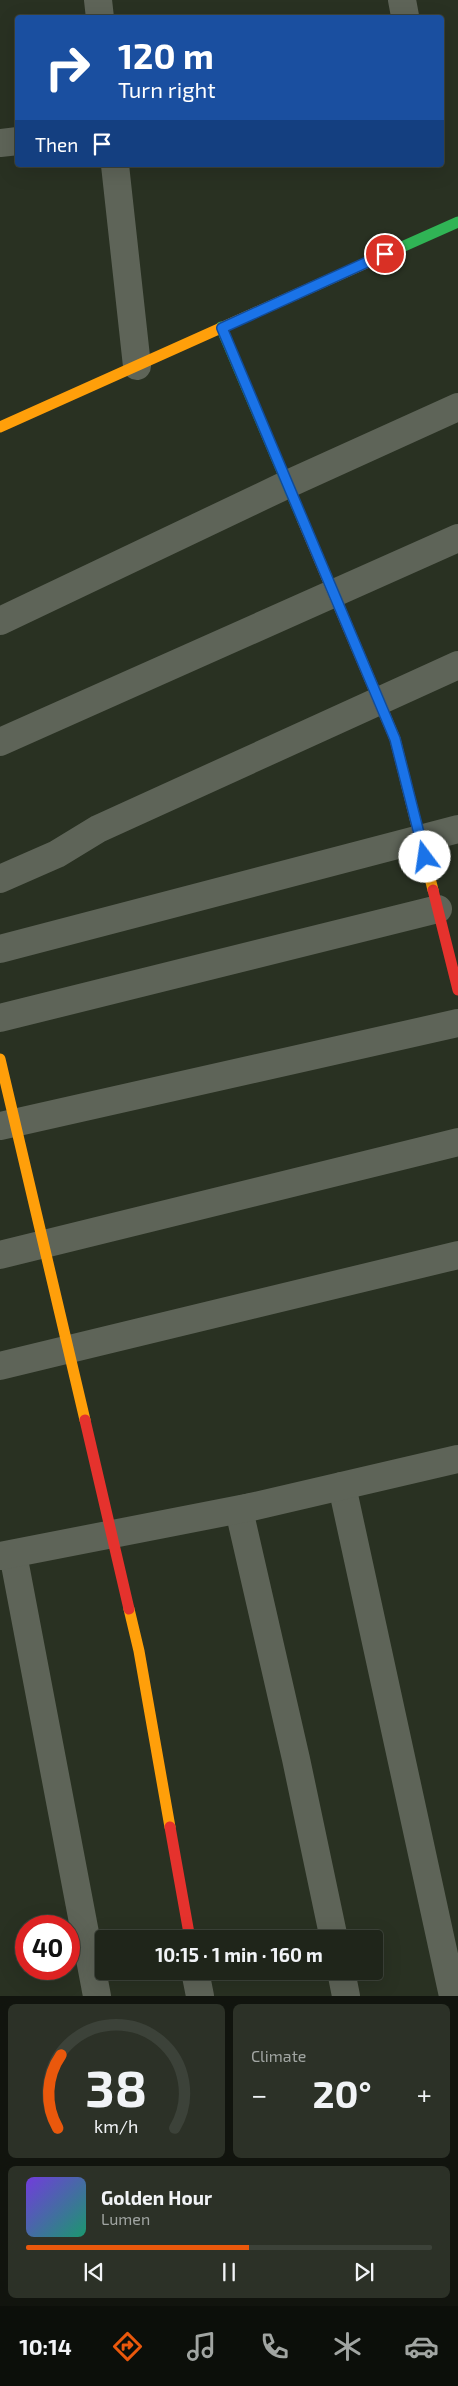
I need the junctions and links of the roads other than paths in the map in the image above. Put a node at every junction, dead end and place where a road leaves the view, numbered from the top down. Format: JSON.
{"nodes":[{"id":1,"x":98,"y":0,"type":"edge"},
{"id":2,"x":100,"y":15,"type":"edge"},
{"id":3,"x":15,"y":141,"type":"edge"},
{"id":4,"x":0,"y":143,"type":"edge"},
{"id":5,"x":116,"y":167,"type":"edge"},
{"id":6,"x":458,"y":222,"type":"edge"},
{"id":7,"x":222,"y":328,"type":"junction"},
{"id":8,"x":136,"y":366,"type":"junction"},
{"id":9,"x":458,"y":407,"type":"edge"},
{"id":10,"x":0,"y":427,"type":"edge"},
{"id":11,"x":288,"y":484,"type":"junction"},
{"id":12,"x":458,"y":538,"type":"edge"},
{"id":13,"x":333,"y":592,"type":"junction"},
{"id":14,"x":0,"y":621,"type":"edge"},
{"id":15,"x":458,"y":664,"type":"edge"},
{"id":16,"x":378,"y":700,"type":"junction"},
{"id":17,"x":0,"y":742,"type":"edge"},
{"id":18,"x":458,"y":829,"type":"edge"},
{"id":19,"x":420,"y":840,"type":"junction"},
{"id":20,"x":0,"y":879,"type":"edge"},
{"id":21,"x":438,"y":910,"type":"junction"},
{"id":22,"x":0,"y":949,"type":"edge"},
{"id":23,"x":458,"y":990,"type":"edge"},
{"id":24,"x":0,"y":1018,"type":"edge"},
{"id":25,"x":458,"y":1023,"type":"edge"},
{"id":26,"x":0,"y":1059,"type":"edge"},
{"id":27,"x":7,"y":1124,"type":"edge"},
{"id":28,"x":458,"y":1142,"type":"edge"},
{"id":29,"x":43,"y":1245,"type":"junction"},
{"id":30,"x":0,"y":1255,"type":"edge"},
{"id":31,"x":458,"y":1255,"type":"edge"},
{"id":32,"x":69,"y":1348,"type":"junction"},
{"id":33,"x":0,"y":1366,"type":"edge"},
{"id":34,"x":458,"y":1459,"type":"edge"},
{"id":35,"x":342,"y":1486,"type":"junction"},
{"id":36,"x":251,"y":1507,"type":"junction"},
{"id":37,"x":112,"y":1534,"type":"junction"},
{"id":38,"x":7,"y":1555,"type":"edge"},
{"id":39,"x":188,"y":1930,"type":"edge"},
{"id":40,"x":332,"y":1930,"type":"edge"},
{"id":41,"x":197,"y":1980,"type":"edge"},
{"id":42,"x":343,"y":1980,"type":"edge"},
{"id":43,"x":97,"y":1996,"type":"edge"},
{"id":44,"x":200,"y":1996,"type":"edge"},
{"id":45,"x":346,"y":1996,"type":"edge"},
{"id":46,"x":453,"y":1996,"type":"edge"}],
"edges":[{"from":1,"to":2,"type":"street"},
{"from":3,"to":4,"type":"street"},
{"from":5,"to":8,"type":"street"},
{"from":6,"to":7,"type":"street"},
{"from":7,"to":8,"type":"street"},
{"from":7,"to":11,"type":"street"},
{"from":8,"to":10,"type":"street"},
{"from":9,"to":11,"type":"street"},
{"from":11,"to":13,"type":"street"},
{"from":11,"to":14,"type":"street"},
{"from":12,"to":13,"type":"street"},
{"from":13,"to":16,"type":"street"},
{"from":13,"to":17,"type":"street"},
{"from":15,"to":16,"type":"street"},
{"from":16,"to":19,"type":"street"},
{"from":16,"to":20,"type":"street"},
{"from":18,"to":19,"type":"street"},
{"from":19,"to":21,"type":"street"},
{"from":19,"to":22,"type":"street"},
{"from":21,"to":23,"type":"street"},
{"from":21,"to":24,"type":"street"},
{"from":25,"to":27,"type":"street"},
{"from":26,"to":27,"type":"street"},
{"from":27,"to":29,"type":"street"},
{"from":28,"to":29,"type":"street"},
{"from":29,"to":30,"type":"street"},
{"from":29,"to":32,"type":"street"},
{"from":31,"to":32,"type":"street"},
{"from":32,"to":33,"type":"street"},
{"from":32,"to":37,"type":"street"},
{"from":34,"to":35,"type":"street"},
{"from":35,"to":36,"type":"street"},
{"from":35,"to":46,"type":"street"},
{"from":36,"to":37,"type":"street"},
{"from":36,"to":40,"type":"street"},
{"from":37,"to":38,"type":"street"},
{"from":37,"to":39,"type":"street"},
{"from":38,"to":43,"type":"street"},
{"from":41,"to":44,"type":"street"},
{"from":42,"to":45,"type":"street"}]}
